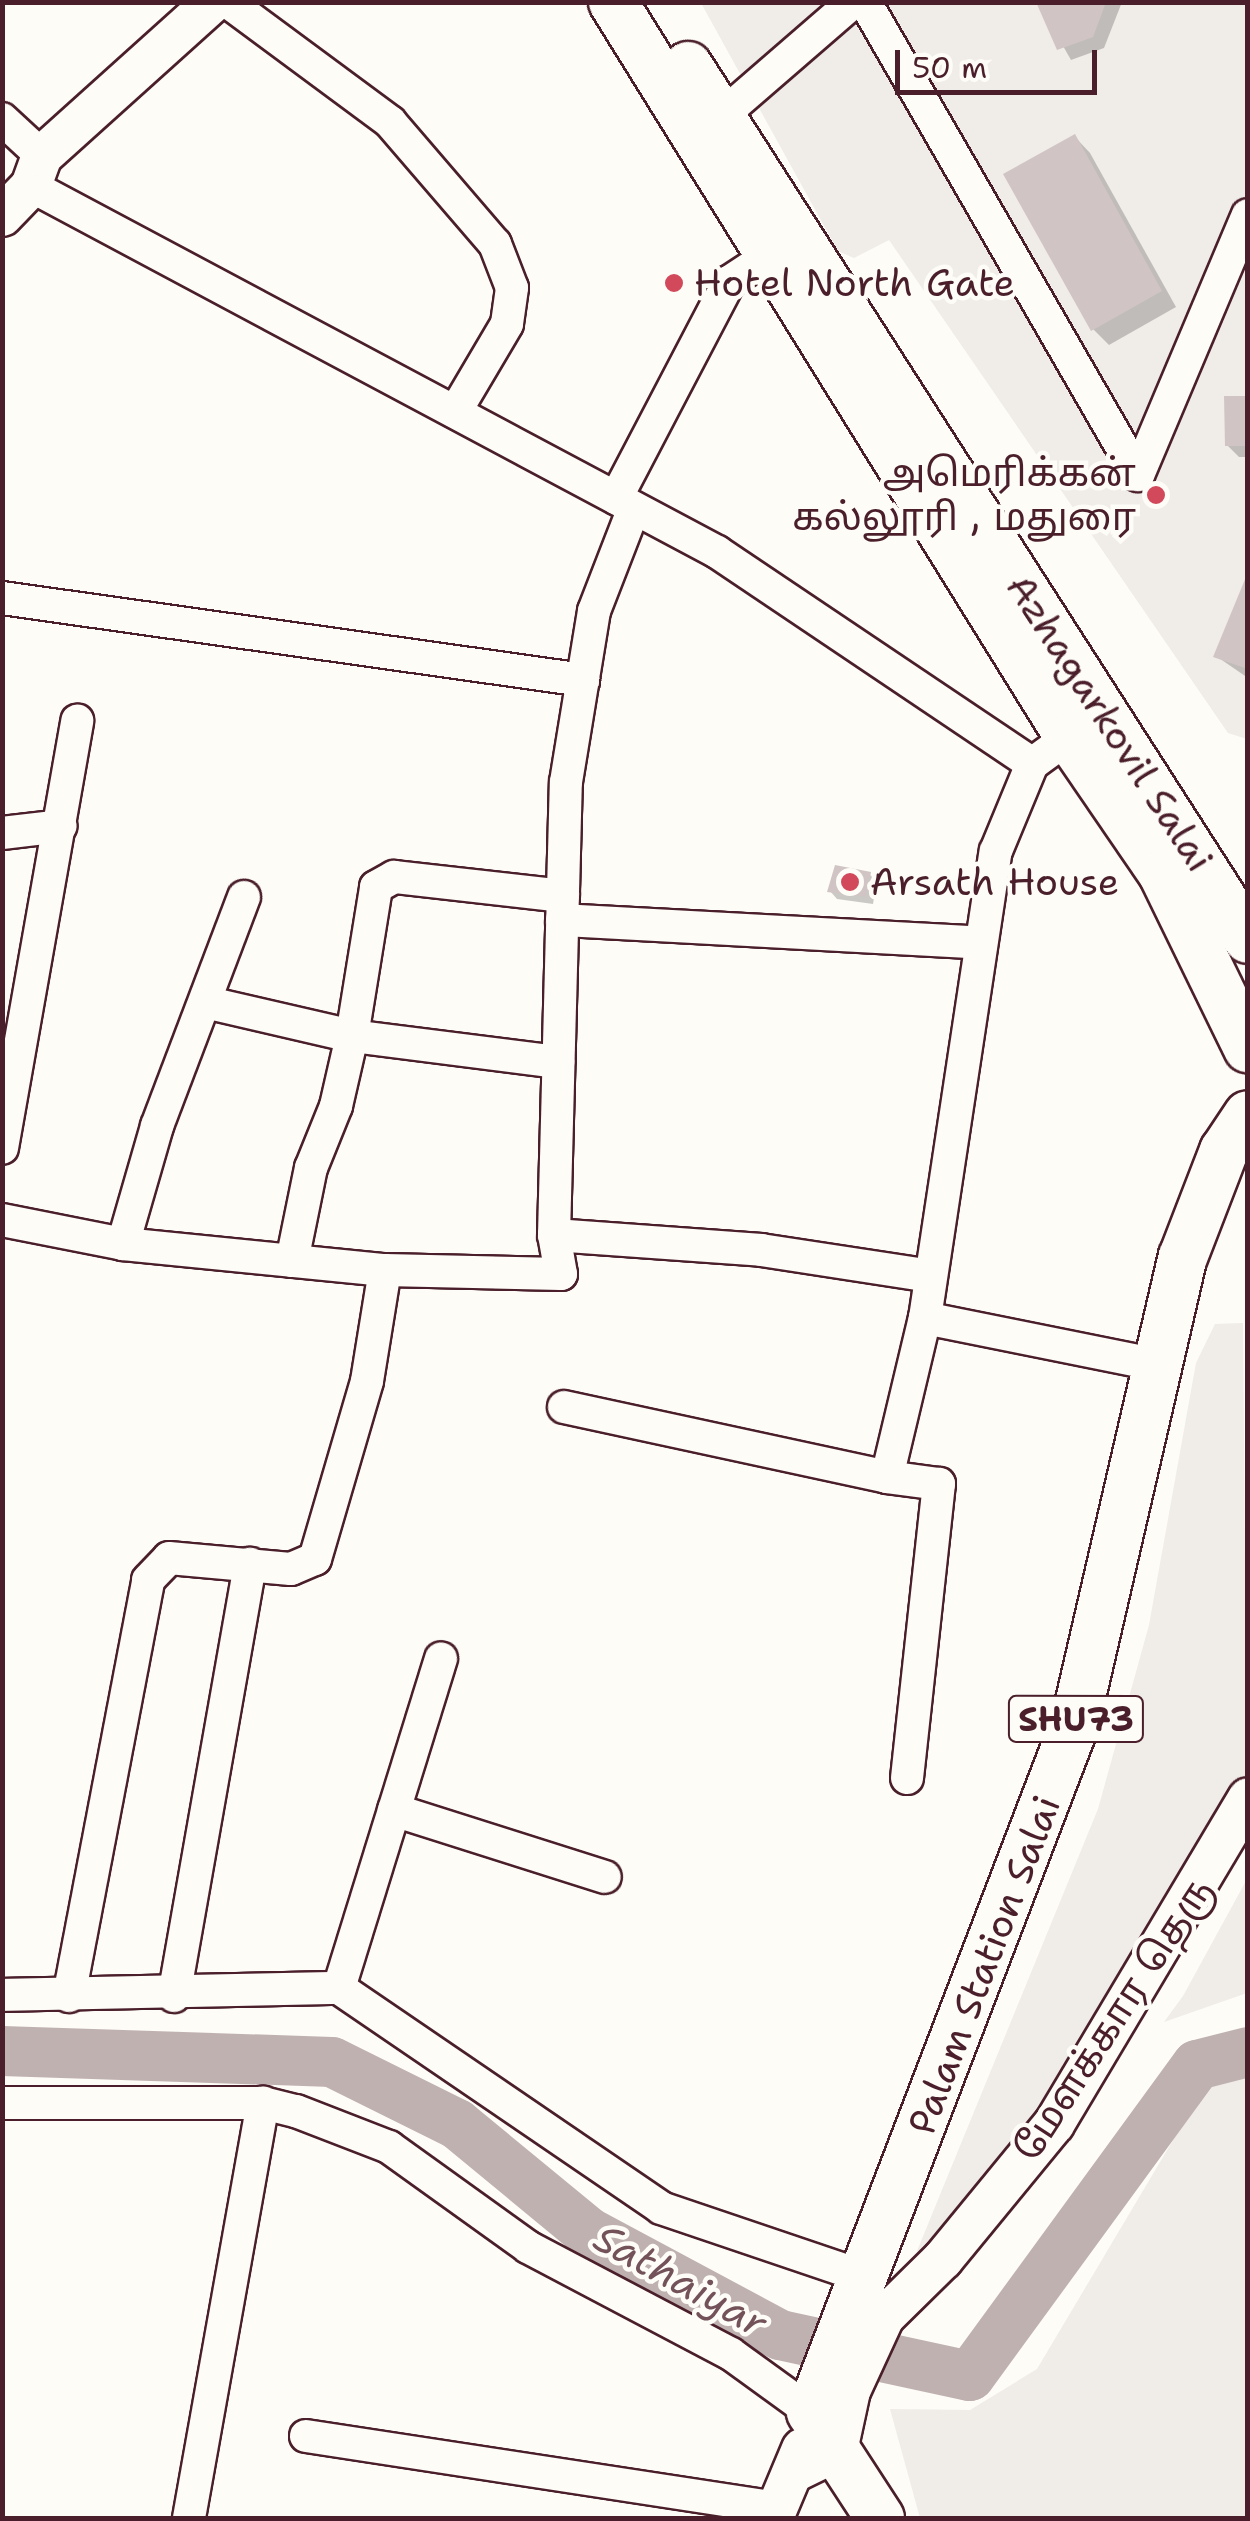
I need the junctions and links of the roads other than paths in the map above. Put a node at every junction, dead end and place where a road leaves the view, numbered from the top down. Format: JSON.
{"nodes":[{"id":1,"x":213,"y":2,"type":"edge"},
{"id":2,"x":228,"y":2,"type":"edge"},
{"id":3,"x":613,"y":2,"type":"edge"},
{"id":4,"x":624,"y":2,"type":"edge"},
{"id":5,"x":650,"y":2,"type":"edge"},
{"id":6,"x":854,"y":2,"type":"edge"},
{"id":7,"x":865,"y":2,"type":"edge"},
{"id":8,"x":719,"y":118,"type":"junction"},
{"id":9,"x":2,"y":119,"type":"edge"},
{"id":10,"x":37,"y":171,"type":"junction"},
{"id":11,"x":2,"y":216,"type":"edge"},
{"id":12,"x":1248,"y":216,"type":"edge"},
{"id":13,"x":767,"y":257,"type":"junction"},
{"id":14,"x":455,"y":412,"type":"junction"},
{"id":15,"x":625,"y":503,"type":"junction"},
{"id":16,"x":2,"y":598,"type":"edge"},
{"id":17,"x":584,"y":680,"type":"junction"},
{"id":18,"x":76,"y":721,"type":"dead end"},
{"id":19,"x":1051,"y":751,"type":"junction"},
{"id":20,"x":61,"y":826,"type":"junction"},
{"id":21,"x":2,"y":833,"type":"edge"},
{"id":22,"x":244,"y":897,"type":"dead end"},
{"id":23,"x":563,"y":908,"type":"junction"},
{"id":24,"x":1248,"y":938,"type":"edge"},
{"id":25,"x":980,"y":943,"type":"junction"},
{"id":26,"x":1248,"y":996,"type":"edge"},
{"id":27,"x":15,"y":1003,"type":"edge"},
{"id":28,"x":208,"y":1003,"type":"junction"},
{"id":29,"x":352,"y":1036,"type":"junction"},
{"id":30,"x":1248,"y":1048,"type":"edge"},
{"id":31,"x":558,"y":1062,"type":"junction"},
{"id":32,"x":1248,"y":1115,"type":"edge"},
{"id":33,"x":2,"y":1148,"type":"edge"},
{"id":34,"x":2,"y":1220,"type":"edge"},
{"id":35,"x":554,"y":1236,"type":"junction"},
{"id":36,"x":123,"y":1244,"type":"junction"},
{"id":37,"x":292,"y":1261,"type":"junction"},
{"id":38,"x":385,"y":1270,"type":"junction"},
{"id":39,"x":930,"y":1276,"type":"junction"},
{"id":40,"x":925,"y":1318,"type":"junction"},
{"id":41,"x":1154,"y":1364,"type":"junction"},
{"id":42,"x":564,"y":1407,"type":"dead end"},
{"id":43,"x":887,"y":1477,"type":"junction"},
{"id":44,"x":250,"y":1564,"type":"junction"},
{"id":45,"x":441,"y":1658,"type":"dead end"},
{"id":46,"x":908,"y":1778,"type":"dead end"},
{"id":47,"x":1248,"y":1798,"type":"edge"},
{"id":48,"x":394,"y":1810,"type":"junction"},
{"id":49,"x":605,"y":1878,"type":"dead end"},
{"id":50,"x":339,"y":1988,"type":"junction"},
{"id":51,"x":2,"y":1995,"type":"edge"},
{"id":52,"x":68,"y":1996,"type":"junction"},
{"id":53,"x":174,"y":1996,"type":"junction"},
{"id":54,"x":2,"y":2103,"type":"edge"},
{"id":55,"x":263,"y":2104,"type":"junction"},
{"id":56,"x":866,"y":2300,"type":"junction"},
{"id":57,"x":831,"y":2402,"type":"junction"},
{"id":58,"x":306,"y":2436,"type":"dead end"},
{"id":59,"x":816,"y":2461,"type":"junction"},
{"id":60,"x":776,"y":2513,"type":"edge"},
{"id":61,"x":189,"y":2518,"type":"edge"},
{"id":62,"x":880,"y":2518,"type":"edge"}],
"edges":[{"from":1,"to":10,"type":"main road"},
{"from":2,"to":14,"type":"street"},
{"from":3,"to":13,"type":"highway","name":"Azhagarkovil Salai"},
{"from":4,"to":26,"type":"street"},
{"from":5,"to":8,"type":"highway","name":"Azhagarkovil Salai"},
{"from":6,"to":8,"type":"street"},
{"from":7,"to":12,"type":"street"},
{"from":8,"to":24,"type":"highway","name":"Azhagarkovil Salai"},
{"from":9,"to":10,"type":"street"},
{"from":10,"to":11,"type":"main road"},
{"from":10,"to":14,"type":"street"},
{"from":13,"to":15,"type":"street"},
{"from":13,"to":19,"type":"highway","name":"Azhagarkovil Salai"},
{"from":14,"to":15,"type":"street"},
{"from":15,"to":17,"type":"street"},
{"from":15,"to":19,"type":"street"},
{"from":16,"to":17,"type":"street"},
{"from":17,"to":23,"type":"street"},
{"from":18,"to":20,"type":"street"},
{"from":19,"to":25,"type":"street"},
{"from":19,"to":30,"type":"highway","name":"Azhagarkovil Salai"},
{"from":20,"to":21,"type":"street"},
{"from":20,"to":27,"type":"street"},
{"from":22,"to":28,"type":"street"},
{"from":23,"to":25,"type":"street"},
{"from":23,"to":29,"type":"street"},
{"from":23,"to":31,"type":"street"},
{"from":25,"to":39,"type":"street"},
{"from":27,"to":33,"type":"street"},
{"from":28,"to":29,"type":"street"},
{"from":28,"to":36,"type":"street"},
{"from":29,"to":31,"type":"street"},
{"from":29,"to":37,"type":"street"},
{"from":31,"to":35,"type":"street"},
{"from":32,"to":41,"type":"highway","name":"Palam Station Salai","number":"SHU73"},
{"from":34,"to":36,"type":"street"},
{"from":35,"to":38,"type":"street"},
{"from":35,"to":39,"type":"street"},
{"from":36,"to":37,"type":"street"},
{"from":37,"to":38,"type":"street"},
{"from":38,"to":44,"type":"street"},
{"from":39,"to":40,"type":"street"},
{"from":40,"to":41,"type":"street"},
{"from":40,"to":43,"type":"street"},
{"from":41,"to":56,"type":"highway","name":"Palam Station Salai","number":"SHU73"},
{"from":42,"to":43,"type":"street"},
{"from":43,"to":46,"type":"street"},
{"from":44,"to":52,"type":"street"},
{"from":44,"to":53,"type":"street"},
{"from":45,"to":48,"type":"street"},
{"from":47,"to":56,"type":"main road","name":"மேளக்கார தெரு"},
{"from":48,"to":49,"type":"street"},
{"from":48,"to":50,"type":"street"},
{"from":50,"to":53,"type":"street"},
{"from":50,"to":56,"type":"street"},
{"from":51,"to":52,"type":"street"},
{"from":52,"to":53,"type":"street"},
{"from":54,"to":55,"type":"street"},
{"from":55,"to":57,"type":"street"},
{"from":55,"to":61,"type":"street"},
{"from":56,"to":57,"type":"highway","name":"Palam Station Salai","number":"SHU73"},
{"from":57,"to":59,"type":"highway"},
{"from":58,"to":60,"type":"street"},
{"from":59,"to":60,"type":"main road"},
{"from":59,"to":62,"type":"highway"}]}
